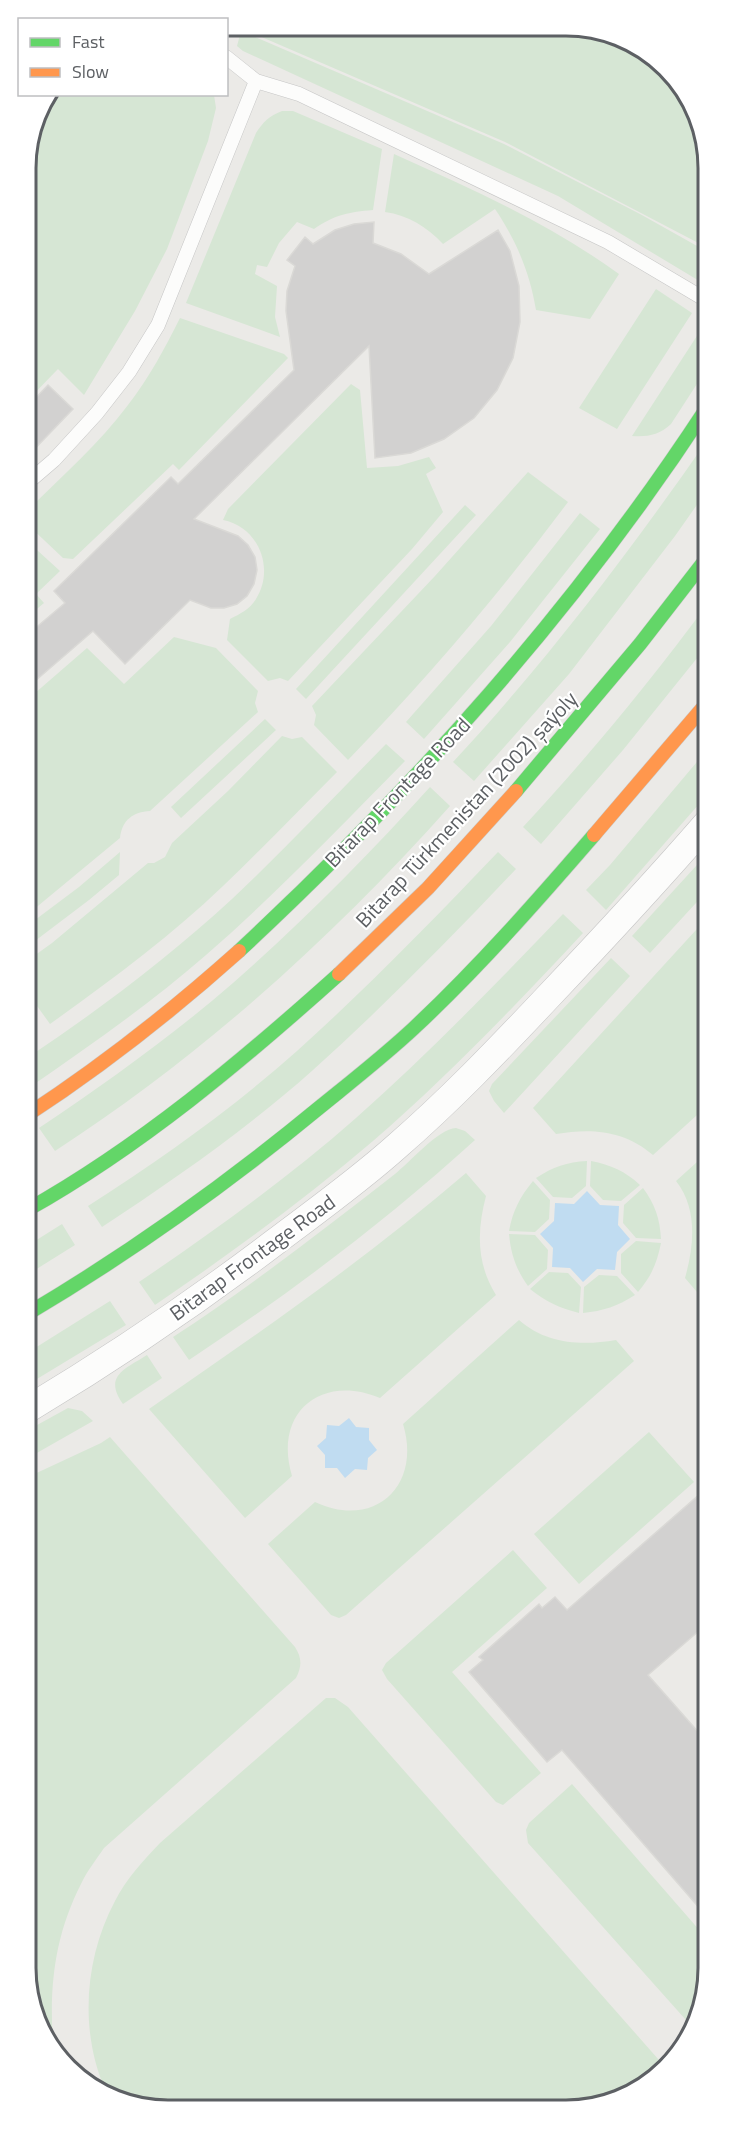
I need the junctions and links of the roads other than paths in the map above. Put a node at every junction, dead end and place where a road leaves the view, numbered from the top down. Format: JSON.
{"nodes":[{"id":1,"x":228,"y":59,"type":"edge"},
{"id":2,"x":256,"y":81,"type":"junction"},
{"id":3,"x":698,"y":295,"type":"edge"},
{"id":4,"x":698,"y":421,"type":"edge"},
{"id":5,"x":36,"y":475,"type":"edge"},
{"id":6,"x":698,"y":570,"type":"edge"},
{"id":7,"x":698,"y":714,"type":"edge"},
{"id":8,"x":698,"y":833,"type":"edge"},
{"id":9,"x":36,"y":1109,"type":"edge"},
{"id":10,"x":36,"y":1205,"type":"edge"},
{"id":11,"x":36,"y":1308,"type":"edge"},
{"id":12,"x":36,"y":1404,"type":"edge"}],
"edges":[{"from":1,"to":2,"type":"lane"},
{"from":2,"to":3,"type":"lane"},
{"from":2,"to":5,"type":"lane"},
{"from":4,"to":9,"type":"main road","name":"Bitarap Frontage Road"},
{"from":6,"to":10,"type":"main road","name":"Bitarap Türkmenistan (2002) şaýoly"},
{"from":7,"to":11,"type":"main road"},
{"from":8,"to":12,"type":"street","name":"Bitarap Frontage Road"}]}
